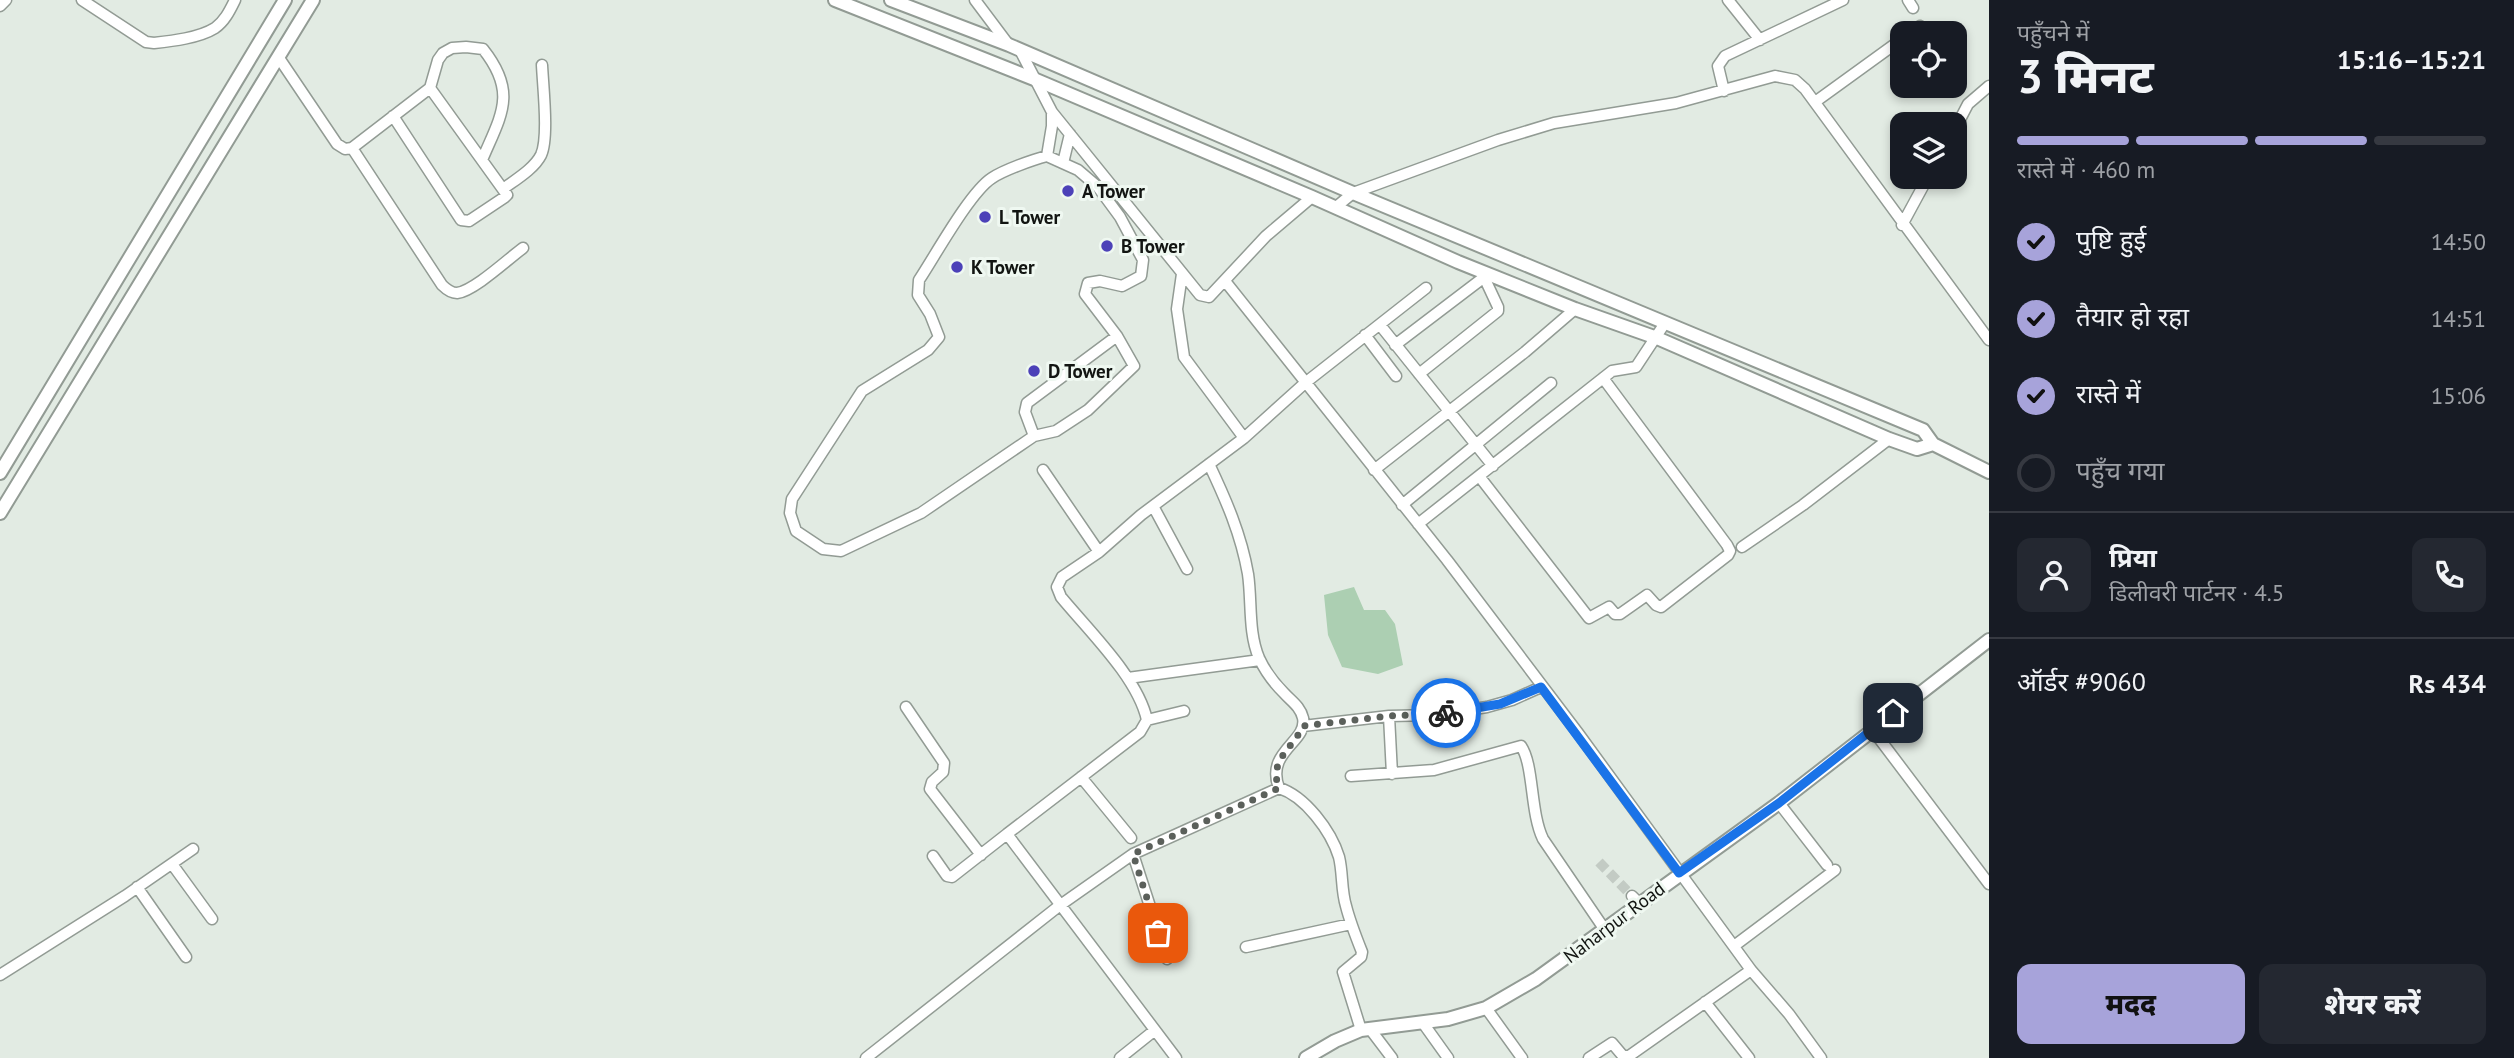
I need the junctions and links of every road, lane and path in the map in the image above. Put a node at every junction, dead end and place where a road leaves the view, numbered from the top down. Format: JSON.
{"nodes":[{"id":1,"x":6,"y":0,"type":"edge"},
{"id":2,"x":82,"y":0,"type":"edge"},
{"id":3,"x":235,"y":0,"type":"edge"},
{"id":4,"x":285,"y":0,"type":"edge"},
{"id":5,"x":313,"y":0,"type":"edge"},
{"id":6,"x":835,"y":0,"type":"edge"},
{"id":7,"x":891,"y":0,"type":"edge"},
{"id":8,"x":975,"y":0,"type":"edge"},
{"id":9,"x":1728,"y":0,"type":"edge"},
{"id":10,"x":1843,"y":0,"type":"edge"},
{"id":11,"x":0,"y":6,"type":"edge"},
{"id":12,"x":1760,"y":40,"type":"junction"},
{"id":13,"x":1890,"y":47,"type":"edge"},
{"id":14,"x":1014,"y":48,"type":"junction"},
{"id":15,"x":279,"y":58,"type":"junction"},
{"id":16,"x":542,"y":65,"type":"dead end"},
{"id":17,"x":238,"y":77,"type":"junction"},
{"id":18,"x":1034,"y":79,"type":"junction"},
{"id":19,"x":1989,"y":86,"type":"edge"},
{"id":20,"x":430,"y":88,"type":"junction"},
{"id":21,"x":260,"y":89,"type":"junction"},
{"id":22,"x":1724,"y":91,"type":"junction"},
{"id":23,"x":1815,"y":102,"type":"junction"},
{"id":24,"x":1052,"y":112,"type":"junction"},
{"id":25,"x":1964,"y":112,"type":"edge"},
{"id":26,"x":393,"y":116,"type":"junction"},
{"id":27,"x":1070,"y":134,"type":"junction"},
{"id":28,"x":352,"y":148,"type":"junction"},
{"id":29,"x":1047,"y":156,"type":"junction"},
{"id":30,"x":482,"y":160,"type":"junction"},
{"id":31,"x":1063,"y":163,"type":"junction"},
{"id":32,"x":503,"y":189,"type":"junction"},
{"id":33,"x":1922,"y":189,"type":"edge"},
{"id":34,"x":1353,"y":193,"type":"junction"},
{"id":35,"x":1312,"y":197,"type":"junction"},
{"id":36,"x":1336,"y":207,"type":"junction"},
{"id":37,"x":1902,"y":225,"type":"junction"},
{"id":38,"x":523,"y":248,"type":"dead end"},
{"id":39,"x":1182,"y":274,"type":"junction"},
{"id":40,"x":1486,"y":276,"type":"junction"},
{"id":41,"x":1225,"y":281,"type":"junction"},
{"id":42,"x":1426,"y":288,"type":"dead end"},
{"id":43,"x":1575,"y":309,"type":"junction"},
{"id":44,"x":1665,"y":323,"type":"junction"},
{"id":45,"x":1380,"y":325,"type":"junction"},
{"id":46,"x":1365,"y":335,"type":"junction"},
{"id":47,"x":1117,"y":336,"type":"junction"},
{"id":48,"x":1657,"y":338,"type":"junction"},
{"id":49,"x":1989,"y":340,"type":"edge"},
{"id":50,"x":1395,"y":345,"type":"junction"},
{"id":51,"x":1419,"y":374,"type":"junction"},
{"id":52,"x":1396,"y":376,"type":"dead end"},
{"id":53,"x":1602,"y":379,"type":"junction"},
{"id":54,"x":1305,"y":383,"type":"junction"},
{"id":55,"x":1551,"y":383,"type":"dead end"},
{"id":56,"x":1448,"y":412,"type":"junction"},
{"id":57,"x":1034,"y":436,"type":"junction"},
{"id":58,"x":1244,"y":438,"type":"junction"},
{"id":59,"x":1889,"y":439,"type":"junction"},
{"id":60,"x":1933,"y":444,"type":"junction"},
{"id":61,"x":1475,"y":445,"type":"junction"},
{"id":62,"x":1209,"y":464,"type":"junction"},
{"id":63,"x":1493,"y":466,"type":"junction"},
{"id":64,"x":1043,"y":470,"type":"dead end"},
{"id":65,"x":1374,"y":470,"type":"junction"},
{"id":66,"x":1989,"y":472,"type":"edge"},
{"id":67,"x":0,"y":473,"type":"edge"},
{"id":68,"x":1479,"y":476,"type":"junction"},
{"id":69,"x":1402,"y":505,"type":"junction"},
{"id":70,"x":1153,"y":506,"type":"junction"},
{"id":71,"x":0,"y":513,"type":"edge"},
{"id":72,"x":1418,"y":524,"type":"junction"},
{"id":73,"x":1742,"y":547,"type":"dead end"},
{"id":74,"x":1099,"y":552,"type":"junction"},
{"id":75,"x":1187,"y":569,"type":"dead end"},
{"id":76,"x":1989,"y":640,"type":"edge"},
{"id":77,"x":1260,"y":660,"type":"junction"},
{"id":78,"x":1128,"y":678,"type":"junction"},
{"id":79,"x":1541,"y":687,"type":"junction"},
{"id":80,"x":906,"y":707,"type":"dead end"},
{"id":81,"x":1184,"y":711,"type":"dead end"},
{"id":82,"x":1389,"y":716,"type":"junction"},
{"id":83,"x":1147,"y":720,"type":"junction"},
{"id":84,"x":1303,"y":726,"type":"junction"},
{"id":85,"x":1872,"y":729,"type":"junction"},
{"id":86,"x":1392,"y":774,"type":"junction"},
{"id":87,"x":1351,"y":776,"type":"dead end"},
{"id":88,"x":1081,"y":777,"type":"junction"},
{"id":89,"x":1279,"y":788,"type":"junction"},
{"id":90,"x":1779,"y":803,"type":"junction"},
{"id":91,"x":1007,"y":834,"type":"junction"},
{"id":92,"x":1131,"y":838,"type":"dead end"},
{"id":93,"x":193,"y":849,"type":"dead end"},
{"id":94,"x":1133,"y":854,"type":"junction"},
{"id":95,"x":981,"y":855,"type":"junction"},
{"id":96,"x":933,"y":856,"type":"dead end"},
{"id":97,"x":172,"y":864,"type":"junction"},
{"id":98,"x":1679,"y":873,"type":"junction"},
{"id":99,"x":1989,"y":884,"type":"edge"},
{"id":100,"x":137,"y":887,"type":"junction"},
{"id":101,"x":1059,"y":906,"type":"junction"},
{"id":102,"x":212,"y":919,"type":"dead end"},
{"id":103,"x":1351,"y":924,"type":"junction"},
{"id":104,"x":1605,"y":930,"type":"junction"},
{"id":105,"x":1734,"y":946,"type":"junction"},
{"id":106,"x":1246,"y":947,"type":"dead end"},
{"id":107,"x":186,"y":957,"type":"dead end"},
{"id":108,"x":1167,"y":959,"type":"dead end"},
{"id":109,"x":1751,"y":970,"type":"junction"},
{"id":110,"x":0,"y":975,"type":"edge"},
{"id":111,"x":1705,"y":1002,"type":"junction"},
{"id":112,"x":1486,"y":1008,"type":"junction"},
{"id":113,"x":1423,"y":1023,"type":"junction"},
{"id":114,"x":1366,"y":1029,"type":"junction"},
{"id":115,"x":1155,"y":1030,"type":"junction"},
{"id":116,"x":866,"y":1058,"type":"edge"},
{"id":117,"x":1120,"y":1058,"type":"edge"},
{"id":118,"x":1176,"y":1058,"type":"edge"},
{"id":119,"x":1306,"y":1058,"type":"edge"},
{"id":120,"x":1392,"y":1058,"type":"edge"},
{"id":121,"x":1448,"y":1058,"type":"edge"},
{"id":122,"x":1522,"y":1058,"type":"edge"},
{"id":123,"x":1589,"y":1058,"type":"edge"},
{"id":124,"x":1749,"y":1058,"type":"edge"},
{"id":125,"x":1821,"y":1058,"type":"edge"}],
"edges":[{"from":1,"to":11,"type":"street"},
{"from":2,"to":3,"type":"street"},
{"from":4,"to":17,"type":"street"},
{"from":5,"to":15,"type":"street"},
{"from":6,"to":18,"type":"street"},
{"from":7,"to":14,"type":"street"},
{"from":8,"to":14,"type":"street"},
{"from":9,"to":12,"type":"street"},
{"from":10,"to":12,"type":"street"},
{"from":12,"to":22,"type":"street"},
{"from":13,"to":23,"type":"street"},
{"from":14,"to":18,"type":"street"},
{"from":14,"to":34,"type":"street"},
{"from":15,"to":21,"type":"street"},
{"from":15,"to":28,"type":"street"},
{"from":16,"to":32,"type":"street"},
{"from":17,"to":21,"type":"street"},
{"from":17,"to":67,"type":"street"},
{"from":18,"to":24,"type":"street"},
{"from":18,"to":35,"type":"street"},
{"from":19,"to":25,"type":"street"},
{"from":20,"to":26,"type":"street"},
{"from":20,"to":30,"type":"street"},
{"from":20,"to":30,"type":"street"},
{"from":21,"to":71,"type":"street"},
{"from":22,"to":23,"type":"street"},
{"from":22,"to":34,"type":"street"},
{"from":23,"to":37,"type":"street"},
{"from":24,"to":27,"type":"street"},
{"from":24,"to":29,"type":"street"},
{"from":26,"to":28,"type":"street"},
{"from":26,"to":32,"type":"street"},
{"from":27,"to":31,"type":"street"},
{"from":27,"to":39,"type":"street"},
{"from":28,"to":38,"type":"street"},
{"from":29,"to":31,"type":"street"},
{"from":29,"to":57,"type":"street"},
{"from":30,"to":32,"type":"street"},
{"from":31,"to":47,"type":"street"},
{"from":33,"to":37,"type":"street"},
{"from":34,"to":36,"type":"street"},
{"from":34,"to":44,"type":"street"},
{"from":35,"to":36,"type":"street"},
{"from":35,"to":41,"type":"street"},
{"from":36,"to":40,"type":"street"},
{"from":37,"to":49,"type":"street"},
{"from":39,"to":41,"type":"street"},
{"from":39,"to":58,"type":"street"},
{"from":40,"to":43,"type":"street"},
{"from":40,"to":50,"type":"street"},
{"from":40,"to":51,"type":"street"},
{"from":41,"to":54,"type":"street"},
{"from":42,"to":45,"type":"street"},
{"from":43,"to":48,"type":"street"},
{"from":43,"to":56,"type":"street"},
{"from":44,"to":48,"type":"street"},
{"from":44,"to":60,"type":"street"},
{"from":45,"to":46,"type":"street"},
{"from":45,"to":50,"type":"street"},
{"from":46,"to":52,"type":"street"},
{"from":46,"to":54,"type":"street"},
{"from":47,"to":57,"type":"street"},
{"from":47,"to":57,"type":"street"},
{"from":48,"to":53,"type":"street"},
{"from":48,"to":59,"type":"street"},
{"from":50,"to":51,"type":"street"},
{"from":51,"to":56,"type":"street"},
{"from":53,"to":63,"type":"street"},
{"from":53,"to":68,"type":"street"},
{"from":54,"to":58,"type":"street"},
{"from":54,"to":65,"type":"street"},
{"from":55,"to":61,"type":"street"},
{"from":56,"to":61,"type":"street"},
{"from":56,"to":65,"type":"street"},
{"from":58,"to":62,"type":"street"},
{"from":59,"to":60,"type":"street"},
{"from":59,"to":73,"type":"street"},
{"from":60,"to":66,"type":"street"},
{"from":61,"to":63,"type":"street"},
{"from":61,"to":69,"type":"street"},
{"from":62,"to":70,"type":"street"},
{"from":62,"to":77,"type":"street"},
{"from":63,"to":68,"type":"street"},
{"from":64,"to":74,"type":"street"},
{"from":65,"to":69,"type":"street"},
{"from":68,"to":72,"type":"street"},
{"from":69,"to":72,"type":"street"},
{"from":70,"to":74,"type":"street"},
{"from":70,"to":75,"type":"street"},
{"from":72,"to":79,"type":"street"},
{"from":74,"to":78,"type":"street"},
{"from":76,"to":85,"type":"street","name":"Naharpur Road"},
{"from":77,"to":78,"type":"street"},
{"from":77,"to":84,"type":"street"},
{"from":78,"to":83,"type":"street"},
{"from":79,"to":82,"type":"street"},
{"from":79,"to":98,"type":"street"},
{"from":80,"to":95,"type":"street"},
{"from":81,"to":83,"type":"street"},
{"from":82,"to":84,"type":"street"},
{"from":82,"to":86,"type":"street"},
{"from":83,"to":88,"type":"street"},
{"from":84,"to":89,"type":"street"},
{"from":85,"to":90,"type":"street","name":"Naharpur Road"},
{"from":85,"to":99,"type":"street"},
{"from":86,"to":87,"type":"street"},
{"from":86,"to":104,"type":"street"},
{"from":88,"to":91,"type":"street"},
{"from":88,"to":92,"type":"street"},
{"from":89,"to":94,"type":"street"},
{"from":89,"to":103,"type":"street"},
{"from":90,"to":98,"type":"street","name":"Naharpur Road"},
{"from":90,"to":105,"type":"street"},
{"from":91,"to":95,"type":"street"},
{"from":91,"to":101,"type":"street"},
{"from":93,"to":97,"type":"street"},
{"from":94,"to":101,"type":"street"},
{"from":94,"to":108,"type":"street"},
{"from":95,"to":96,"type":"street"},
{"from":97,"to":100,"type":"street"},
{"from":97,"to":102,"type":"street"},
{"from":98,"to":104,"type":"street","name":"Naharpur Road"},
{"from":98,"to":105,"type":"street"},
{"from":100,"to":107,"type":"street"},
{"from":100,"to":110,"type":"street"},
{"from":101,"to":115,"type":"street"},
{"from":101,"to":116,"type":"street"},
{"from":103,"to":106,"type":"street"},
{"from":103,"to":114,"type":"street"},
{"from":104,"to":112,"type":"street","name":"Naharpur Road"},
{"from":105,"to":109,"type":"street"},
{"from":109,"to":111,"type":"street"},
{"from":109,"to":125,"type":"street"},
{"from":111,"to":123,"type":"street"},
{"from":111,"to":124,"type":"street"},
{"from":112,"to":113,"type":"street","name":"Naharpur Road"},
{"from":112,"to":122,"type":"street"},
{"from":113,"to":114,"type":"street","name":"Naharpur Road"},
{"from":113,"to":121,"type":"street"},
{"from":114,"to":119,"type":"street","name":"Naharpur Road"},
{"from":114,"to":120,"type":"street"},
{"from":115,"to":117,"type":"street"},
{"from":115,"to":118,"type":"street"}]}
